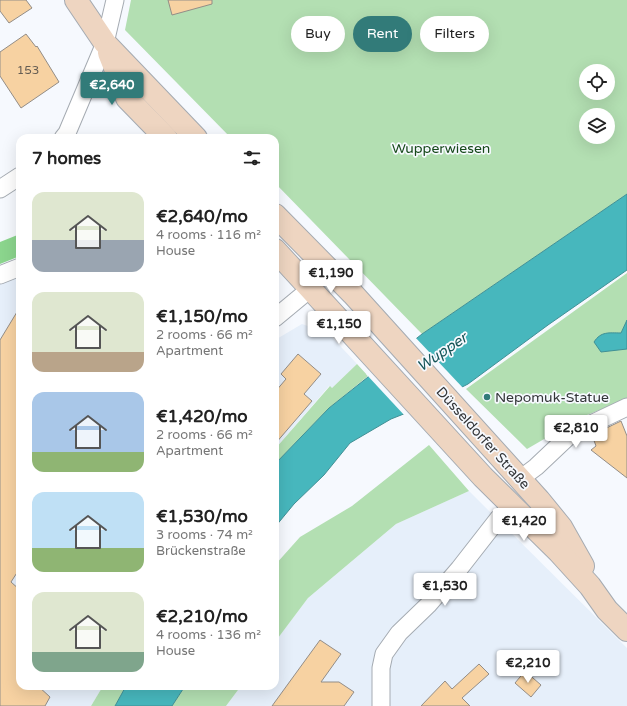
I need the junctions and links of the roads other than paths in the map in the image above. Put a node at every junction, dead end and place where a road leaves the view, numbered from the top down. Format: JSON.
{"nodes":[{"id":1,"x":76,"y":0,"type":"edge"},
{"id":2,"x":115,"y":0,"type":"edge"},
{"id":3,"x":105,"y":43,"type":"junction"},
{"id":4,"x":66,"y":134,"type":"edge"},
{"id":5,"x":162,"y":134,"type":"edge"},
{"id":6,"x":192,"y":134,"type":"edge"},
{"id":7,"x":16,"y":179,"type":"edge"},
{"id":8,"x":0,"y":189,"type":"edge"},
{"id":9,"x":279,"y":219,"type":"edge"},
{"id":10,"x":279,"y":254,"type":"edge"},
{"id":11,"x":16,"y":269,"type":"edge"},
{"id":12,"x":331,"y":272,"type":"junction"},
{"id":13,"x":0,"y":275,"type":"edge"},
{"id":14,"x":310,"y":289,"type":"junction"},
{"id":15,"x":279,"y":315,"type":"edge"},
{"id":16,"x":627,"y":407,"type":"edge"},
{"id":17,"x":520,"y":479,"type":"junction"},
{"id":18,"x":512,"y":507,"type":"junction"},
{"id":19,"x":590,"y":586,"type":"junction"},
{"id":20,"x":627,"y":630,"type":"edge"},
{"id":21,"x":381,"y":706,"type":"edge"}],
"edges":[{"from":1,"to":3,"type":"main road"},
{"from":2,"to":3,"type":"street"},
{"from":3,"to":4,"type":"street"},
{"from":3,"to":5,"type":"main road"},
{"from":3,"to":6,"type":"main road"},
{"from":7,"to":8,"type":"street"},
{"from":9,"to":12,"type":"main road","name":"Düsseldorfer Straße"},
{"from":10,"to":14,"type":"main road","name":"Düsseldorfer Straße"},
{"from":11,"to":13,"type":"street"},
{"from":12,"to":14,"type":"main road"},
{"from":12,"to":17,"type":"main road","name":"Düsseldorfer Straße"},
{"from":14,"to":15,"type":"street"},
{"from":14,"to":18,"type":"main road","name":"Düsseldorfer Straße"},
{"from":16,"to":17,"type":"street"},
{"from":17,"to":19,"type":"main road","name":"Düsseldorfer Straße"},
{"from":18,"to":19,"type":"main road","name":"Düsseldorfer Straße"},
{"from":18,"to":21,"type":"street"},
{"from":19,"to":20,"type":"main road","name":"Düsseldorfer Straße"}]}
